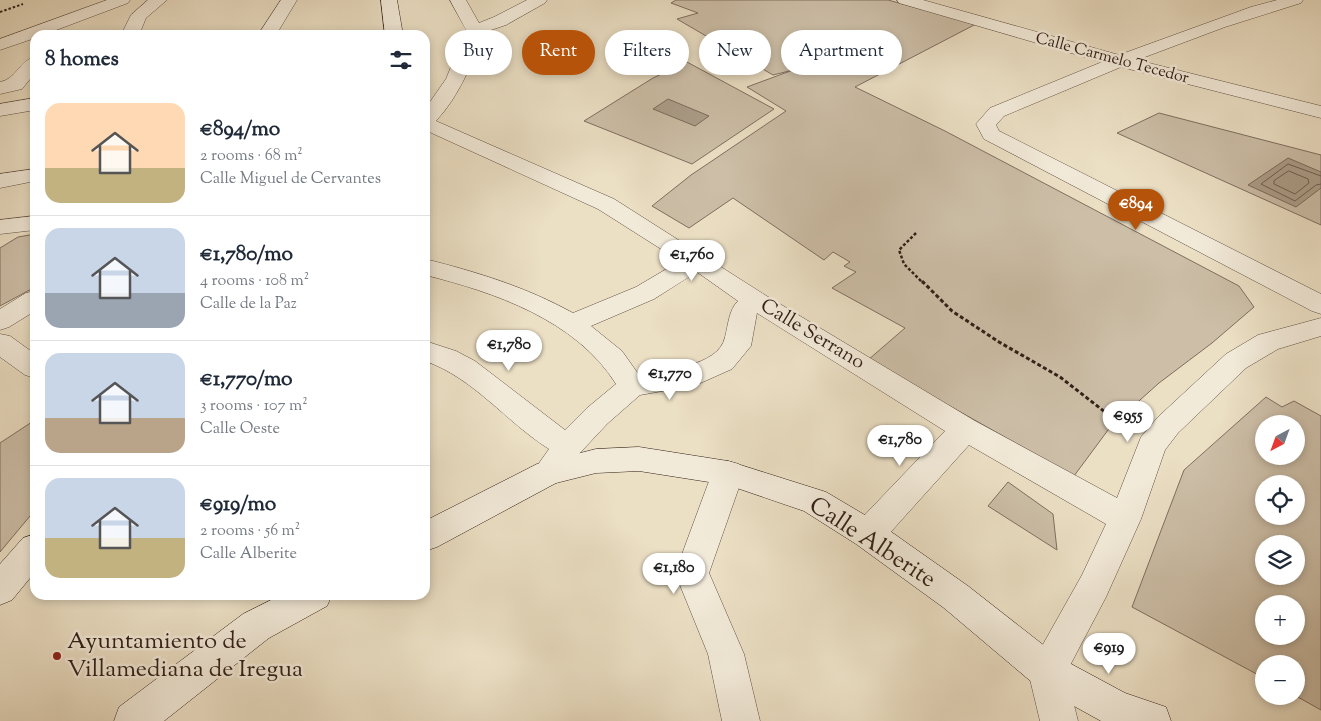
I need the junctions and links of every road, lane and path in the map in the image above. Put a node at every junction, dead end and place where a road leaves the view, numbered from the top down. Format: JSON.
{"nodes":[{"id":1,"x":123,"y":0,"type":"edge"},
{"id":2,"x":159,"y":0,"type":"edge"},
{"id":3,"x":289,"y":0,"type":"edge"},
{"id":4,"x":389,"y":0,"type":"edge"},
{"id":5,"x":458,"y":0,"type":"edge"},
{"id":6,"x":539,"y":0,"type":"edge"},
{"id":7,"x":905,"y":0,"type":"edge"},
{"id":8,"x":1296,"y":0,"type":"edge"},
{"id":9,"x":26,"y":3,"type":"dead end"},
{"id":10,"x":0,"y":12,"type":"edge"},
{"id":11,"x":43,"y":30,"type":"edge"},
{"id":12,"x":68,"y":30,"type":"edge"},
{"id":13,"x":131,"y":30,"type":"edge"},
{"id":14,"x":270,"y":30,"type":"edge"},
{"id":15,"x":393,"y":30,"type":"edge"},
{"id":16,"x":475,"y":30,"type":"joint"},
{"id":17,"x":30,"y":35,"type":"edge"},
{"id":18,"x":0,"y":46,"type":"edge"},
{"id":19,"x":1121,"y":61,"type":"junction"},
{"id":20,"x":30,"y":68,"type":"edge"},
{"id":21,"x":458,"y":75,"type":"edge"},
{"id":22,"x":0,"y":88,"type":"edge"},
{"id":23,"x":30,"y":105,"type":"edge"},
{"id":24,"x":0,"y":110,"type":"edge"},
{"id":25,"x":1321,"y":112,"type":"edge"},
{"id":26,"x":430,"y":117,"type":"edge"},
{"id":27,"x":430,"y":124,"type":"edge"},
{"id":28,"x":30,"y":176,"type":"edge"},
{"id":29,"x":0,"y":181,"type":"edge"},
{"id":30,"x":30,"y":224,"type":"edge"},
{"id":31,"x":0,"y":227,"type":"edge"},
{"id":32,"x":916,"y":233,"type":"dead end"},
{"id":33,"x":697,"y":261,"type":"junction"},
{"id":34,"x":430,"y":268,"type":"edge"},
{"id":35,"x":756,"y":301,"type":"junction"},
{"id":36,"x":30,"y":302,"type":"edge"},
{"id":37,"x":1321,"y":305,"type":"edge"},
{"id":38,"x":0,"y":321,"type":"edge"},
{"id":39,"x":572,"y":324,"type":"junction"},
{"id":40,"x":1321,"y":327,"type":"edge"},
{"id":41,"x":0,"y":343,"type":"edge"},
{"id":42,"x":430,"y":352,"type":"edge"},
{"id":43,"x":30,"y":364,"type":"edge"},
{"id":44,"x":632,"y":386,"type":"junction"},
{"id":45,"x":965,"y":429,"type":"junction"},
{"id":46,"x":1152,"y":445,"type":"junction"},
{"id":47,"x":568,"y":446,"type":"junction"},
{"id":48,"x":728,"y":472,"type":"junction"},
{"id":49,"x":548,"y":473,"type":"junction"},
{"id":50,"x":1125,"y":519,"type":"junction"},
{"id":51,"x":868,"y":534,"type":"junction"},
{"id":52,"x":430,"y":535,"type":"edge"},
{"id":53,"x":30,"y":554,"type":"edge"},
{"id":54,"x":0,"y":589,"type":"edge"},
{"id":55,"x":305,"y":600,"type":"edge"},
{"id":56,"x":1047,"y":671,"type":"junction"},
{"id":57,"x":133,"y":721,"type":"edge"},
{"id":58,"x":741,"y":721,"type":"edge"},
{"id":59,"x":1060,"y":721,"type":"edge"},
{"id":60,"x":1152,"y":721,"type":"edge"}],
"edges":[{"from":1,"to":11,"type":"street"},
{"from":1,"to":12,"type":"street"},
{"from":2,"to":13,"type":"street"},
{"from":3,"to":14,"type":"street"},
{"from":4,"to":15,"type":"street"},
{"from":5,"to":16,"type":"street"},
{"from":6,"to":16,"type":"street"},
{"from":7,"to":19,"type":"street","name":"Calle Carmelo Tecedor"},
{"from":8,"to":19,"type":"street"},
{"from":9,"to":10,"type":"path"},
{"from":17,"to":18,"type":"street"},
{"from":19,"to":25,"type":"street","name":"Calle Carmelo Tecedor"},
{"from":19,"to":37,"type":"street"},
{"from":20,"to":22,"type":"street"},
{"from":21,"to":26,"type":"street"},
{"from":23,"to":24,"type":"street"},
{"from":27,"to":33,"type":"street","name":"Calle Serrano"},
{"from":28,"to":29,"type":"street"},
{"from":30,"to":31,"type":"street"},
{"from":32,"to":46,"type":"path"},
{"from":33,"to":35,"type":"street","name":"Calle Serrano"},
{"from":33,"to":39,"type":"street"},
{"from":34,"to":39,"type":"street"},
{"from":35,"to":44,"type":"street"},
{"from":35,"to":45,"type":"street","name":"Calle Serrano"},
{"from":36,"to":38,"type":"street"},
{"from":39,"to":44,"type":"street"},
{"from":40,"to":46,"type":"street"},
{"from":41,"to":43,"type":"street"},
{"from":42,"to":47,"type":"street"},
{"from":44,"to":47,"type":"street"},
{"from":45,"to":50,"type":"street","name":"Calle Serrano"},
{"from":45,"to":51,"type":"street"},
{"from":46,"to":50,"type":"street"},
{"from":47,"to":49,"type":"street"},
{"from":48,"to":49,"type":"street","name":"Calle Alberite"},
{"from":48,"to":51,"type":"street","name":"Calle Alberite"},
{"from":48,"to":58,"type":"street"},
{"from":49,"to":52,"type":"street","name":"Calle Alberite"},
{"from":50,"to":56,"type":"street"},
{"from":51,"to":56,"type":"street","name":"Calle Alberite"},
{"from":53,"to":54,"type":"street"},
{"from":55,"to":57,"type":"street"},
{"from":56,"to":59,"type":"street"},
{"from":56,"to":60,"type":"street","name":"Calle Alberite"}]}
